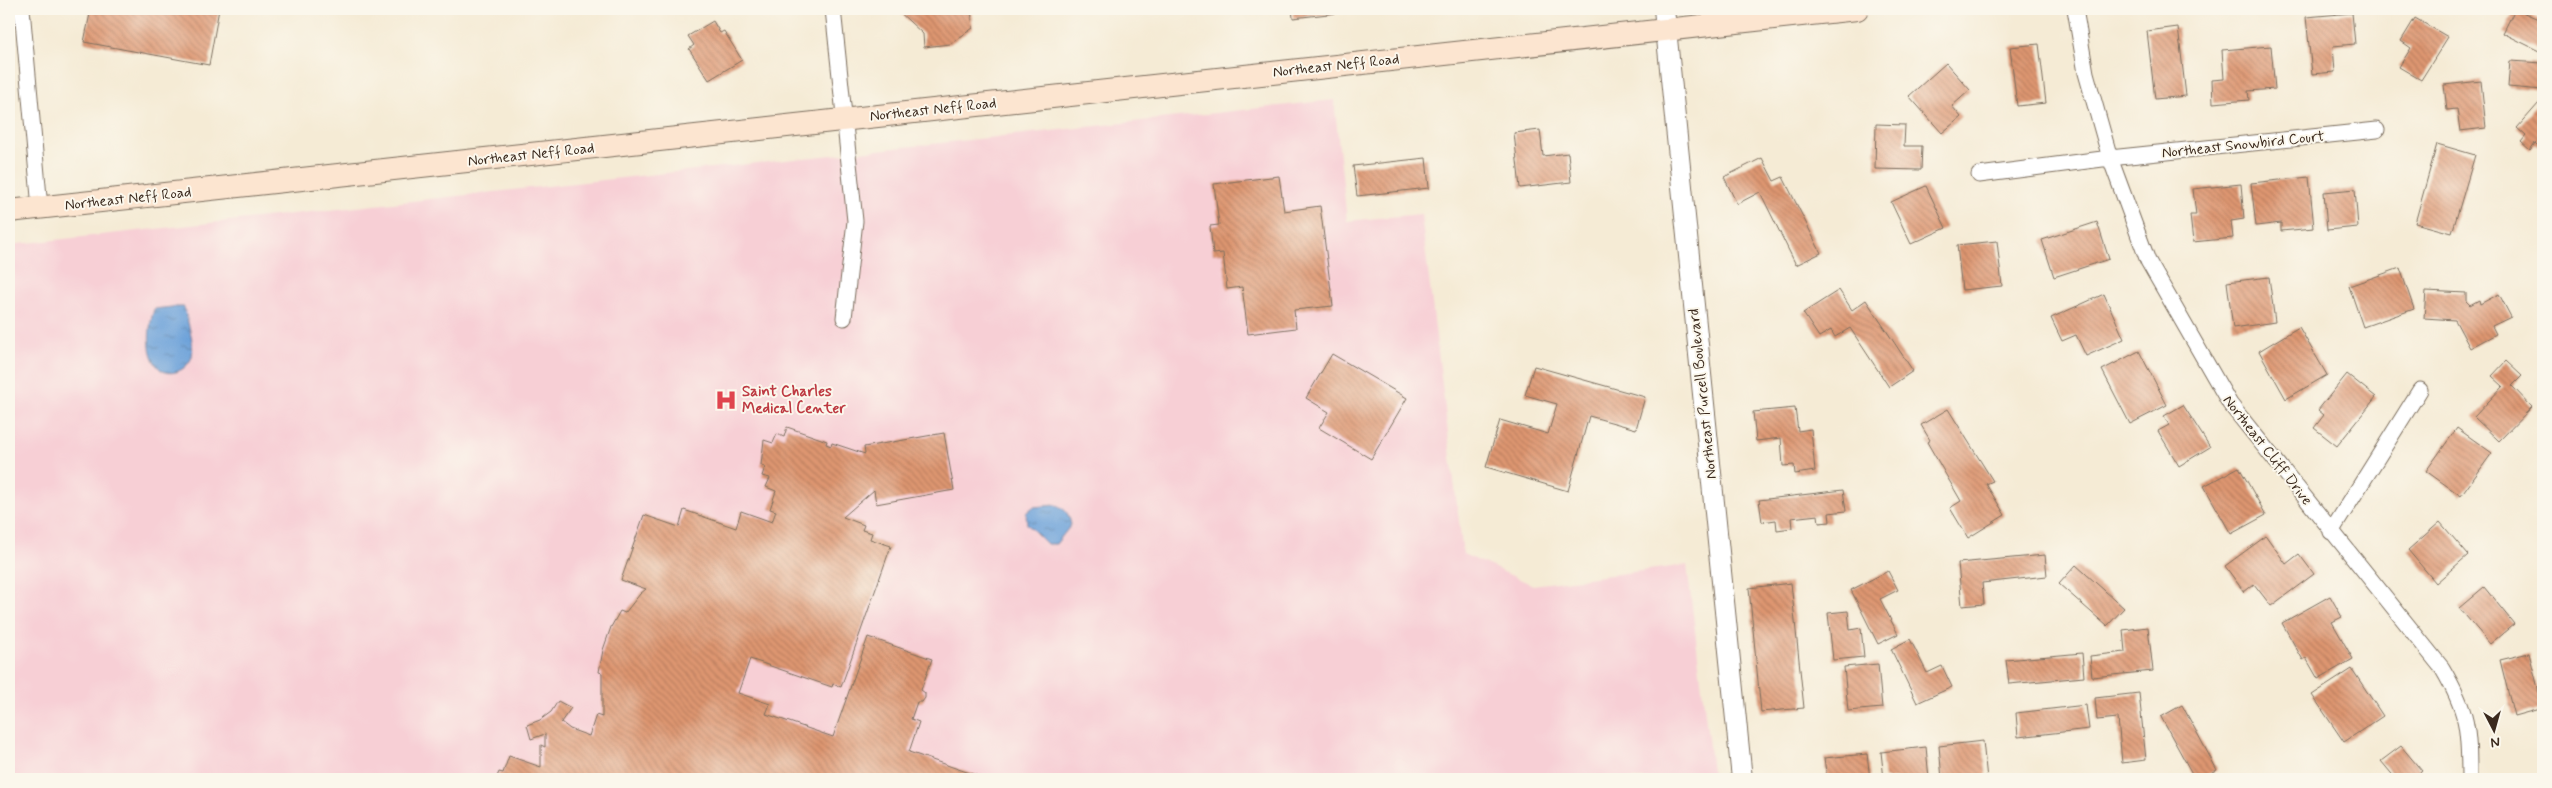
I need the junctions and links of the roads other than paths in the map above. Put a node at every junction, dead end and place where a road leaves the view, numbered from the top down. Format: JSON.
{"nodes":[{"id":1,"x":22,"y":9,"type":"edge"},
{"id":2,"x":832,"y":9,"type":"edge"},
{"id":3,"x":1858,"y":9,"type":"edge"},
{"id":4,"x":2075,"y":9,"type":"edge"},
{"id":5,"x":1666,"y":19,"type":"edge"},
{"id":6,"x":844,"y":119,"type":"junction"},
{"id":7,"x":2377,"y":130,"type":"dead end"},
{"id":8,"x":2110,"y":158,"type":"junction"},
{"id":9,"x":1979,"y":175,"type":"dead end"},
{"id":10,"x":40,"y":208,"type":"junction"},
{"id":11,"x":9,"y":211,"type":"edge"},
{"id":12,"x":844,"y":318,"type":"dead end"},
{"id":13,"x":2420,"y":390,"type":"dead end"},
{"id":14,"x":2331,"y":532,"type":"junction"},
{"id":15,"x":1742,"y":779,"type":"edge"},
{"id":16,"x":2469,"y":779,"type":"edge"}],
"edges":[{"from":1,"to":10,"type":"street"},
{"from":2,"to":6,"type":"street"},
{"from":3,"to":5,"type":"main road","name":"Northeast Neff Road"},
{"from":4,"to":8,"type":"street","name":"Northeast Cliff Drive"},
{"from":5,"to":6,"type":"main road","name":"Northeast Neff Road"},
{"from":5,"to":15,"type":"street","name":"Northeast Purcell Boulevard"},
{"from":6,"to":10,"type":"main road","name":"Northeast Neff Road"},
{"from":6,"to":12,"type":"street"},
{"from":7,"to":8,"type":"street","name":"Northeast Snowbird Court"},
{"from":8,"to":9,"type":"street","name":"Northeast Snowbird Court"},
{"from":8,"to":14,"type":"street","name":"Northeast Cliff Drive"},
{"from":10,"to":11,"type":"main road","name":"Northeast Neff Road"},
{"from":13,"to":14,"type":"street"},
{"from":14,"to":16,"type":"street","name":"Northeast Cliff Drive"}]}
